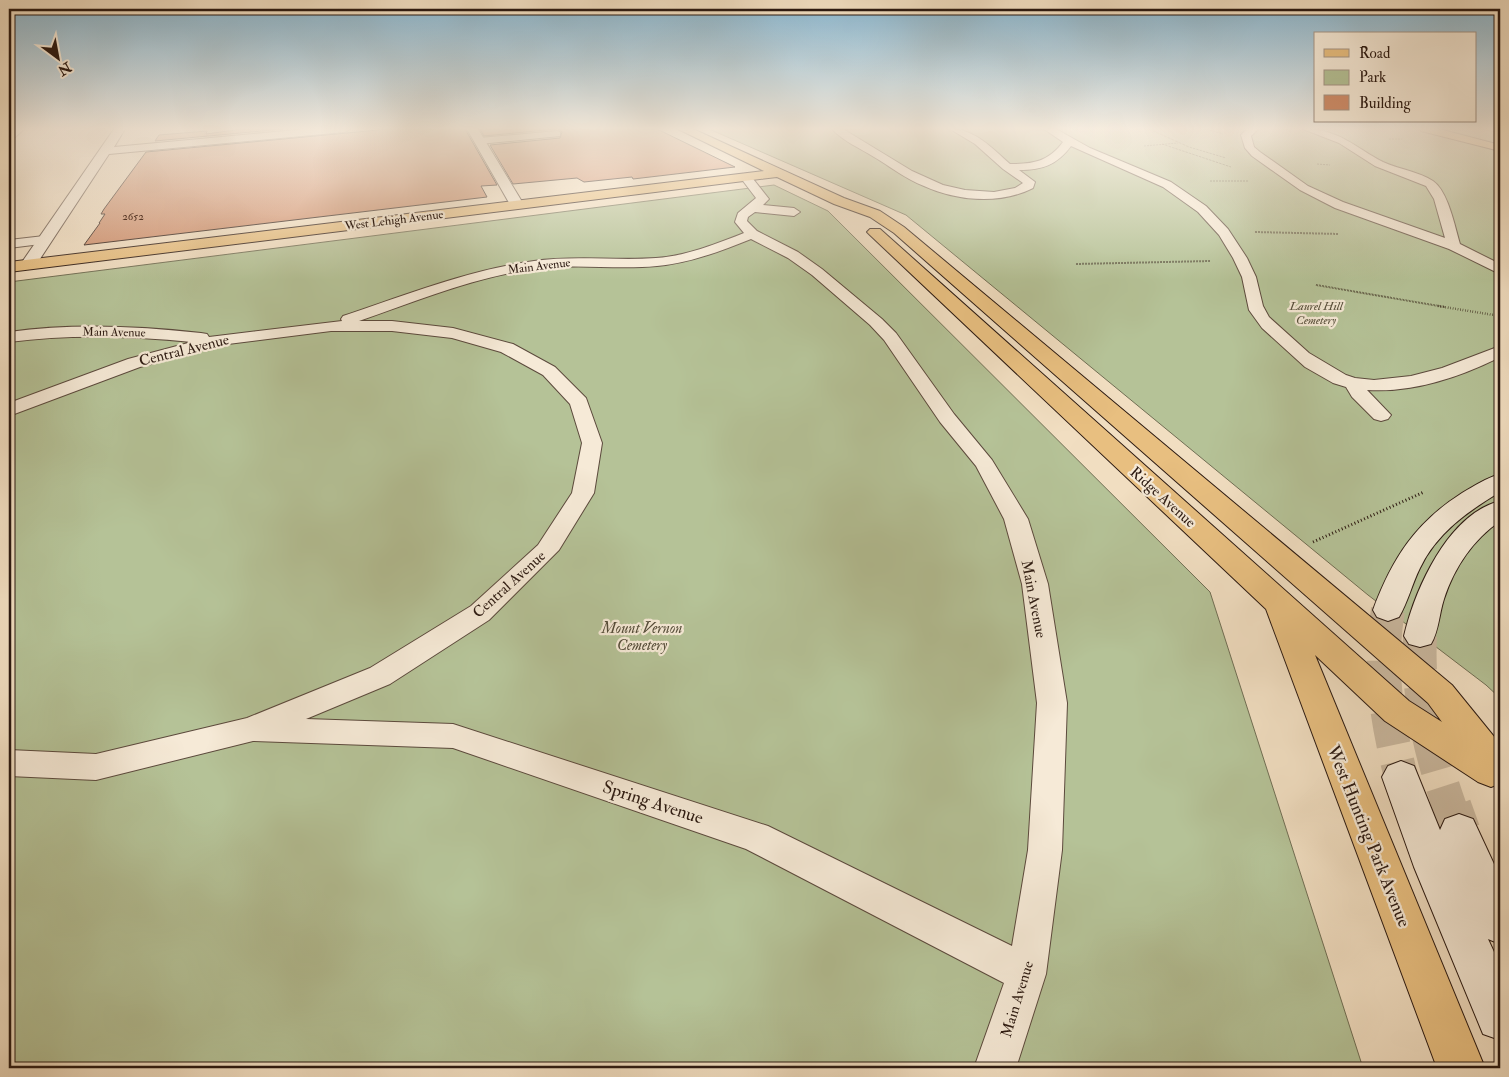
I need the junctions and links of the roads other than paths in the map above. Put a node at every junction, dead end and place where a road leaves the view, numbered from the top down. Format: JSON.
{"nodes":[{"id":1,"x":86,"y":179,"type":"edge"},
{"id":2,"x":502,"y":179,"type":"edge"},
{"id":3,"x":728,"y":179,"type":"edge"},
{"id":4,"x":748,"y":179,"type":"edge"},
{"id":5,"x":793,"y":179,"type":"edge"},
{"id":6,"x":919,"y":179,"type":"edge"},
{"id":7,"x":1025,"y":179,"type":"edge"},
{"id":8,"x":1153,"y":179,"type":"edge"},
{"id":9,"x":1291,"y":179,"type":"edge"},
{"id":10,"x":1418,"y":179,"type":"edge"},
{"id":11,"x":839,"y":200,"type":"junction"},
{"id":12,"x":517,"y":205,"type":"junction"},
{"id":13,"x":752,"y":208,"type":"junction"},
{"id":14,"x":794,"y":212,"type":"dead end"},
{"id":15,"x":752,"y":234,"type":"junction"},
{"id":16,"x":44,"y":240,"type":"junction"},
{"id":17,"x":9,"y":244,"type":"edge"},
{"id":18,"x":1454,"y":246,"type":"junction"},
{"id":19,"x":1480,"y":258,"type":"junction"},
{"id":20,"x":1500,"y":261,"type":"edge"},
{"id":21,"x":28,"y":265,"type":"junction"},
{"id":22,"x":9,"y":267,"type":"edge"},
{"id":23,"x":1500,"y":270,"type":"edge"},
{"id":24,"x":331,"y":326,"type":"junction"},
{"id":25,"x":9,"y":337,"type":"edge"},
{"id":26,"x":219,"y":340,"type":"junction"},
{"id":27,"x":1500,"y":351,"type":"edge"},
{"id":28,"x":1353,"y":384,"type":"junction"},
{"id":29,"x":9,"y":410,"type":"edge"},
{"id":30,"x":1381,"y":415,"type":"dead end"},
{"id":31,"x":1500,"y":482,"type":"edge"},
{"id":32,"x":1500,"y":509,"type":"edge"},
{"id":33,"x":1279,"y":603,"type":"junction"},
{"id":34,"x":1388,"y":610,"type":"tunnel mouth"},
{"id":35,"x":1420,"y":636,"type":"tunnel mouth"},
{"id":36,"x":252,"y":729,"type":"junction"},
{"id":37,"x":9,"y":763,"type":"edge"},
{"id":38,"x":1500,"y":771,"type":"edge"},
{"id":39,"x":1402,"y":777,"type":"tunnel mouth"},
{"id":40,"x":1500,"y":777,"type":"edge"},
{"id":41,"x":1459,"y":832,"type":"tunnel mouth"},
{"id":42,"x":1500,"y":922,"type":"edge"},
{"id":43,"x":1027,"y":974,"type":"junction"},
{"id":44,"x":1500,"y":1018,"type":"edge"},
{"id":45,"x":995,"y":1068,"type":"edge"},
{"id":46,"x":1461,"y":1068,"type":"edge"}],
"edges":[{"from":1,"to":16,"type":"street"},
{"from":2,"to":12,"type":"street"},
{"from":3,"to":12,"type":"main road","name":"West Lehigh Avenue"},
{"from":4,"to":13,"type":"lane"},
{"from":5,"to":11,"type":"main road","name":"Ridge Avenue"},
{"from":6,"to":7,"type":"lane"},
{"from":8,"to":28,"type":"lane"},
{"from":9,"to":18,"type":"lane"},
{"from":10,"to":18,"type":"lane"},
{"from":11,"to":33,"type":"main road","name":"Ridge Avenue"},
{"from":11,"to":38,"type":"main road","name":"Ridge Avenue"},
{"from":12,"to":21,"type":"main road","name":"West Lehigh Avenue"},
{"from":13,"to":14,"type":"lane"},
{"from":13,"to":15,"type":"lane"},
{"from":15,"to":24,"type":"lane","name":"Main Avenue"},
{"from":15,"to":43,"type":"lane","name":"Main Avenue"},
{"from":16,"to":17,"type":"lane"},
{"from":16,"to":21,"type":"street"},
{"from":18,"to":19,"type":"lane"},
{"from":19,"to":20,"type":"lane"},
{"from":19,"to":23,"type":"lane"},
{"from":21,"to":22,"type":"main road","name":"West Lehigh Avenue"},
{"from":24,"to":26,"type":"lane","name":"Central Avenue"},
{"from":24,"to":36,"type":"lane","name":"Central Avenue"},
{"from":25,"to":26,"type":"lane","name":"Main Avenue"},
{"from":26,"to":29,"type":"lane","name":"Central Avenue"},
{"from":27,"to":28,"type":"lane"},
{"from":28,"to":30,"type":"lane"},
{"from":31,"to":34,"type":"street"},
{"from":32,"to":35,"type":"street"},
{"from":33,"to":40,"type":"main road","name":"Ridge Avenue"},
{"from":33,"to":46,"type":"main road","name":"West Hunting Park Avenue"},
{"from":36,"to":37,"type":"lane","name":"Central Avenue"},
{"from":36,"to":43,"type":"lane","name":"Spring Avenue"},
{"from":39,"to":44,"type":"street"},
{"from":41,"to":42,"type":"street"},
{"from":43,"to":45,"type":"lane","name":"Main Avenue"}]}
